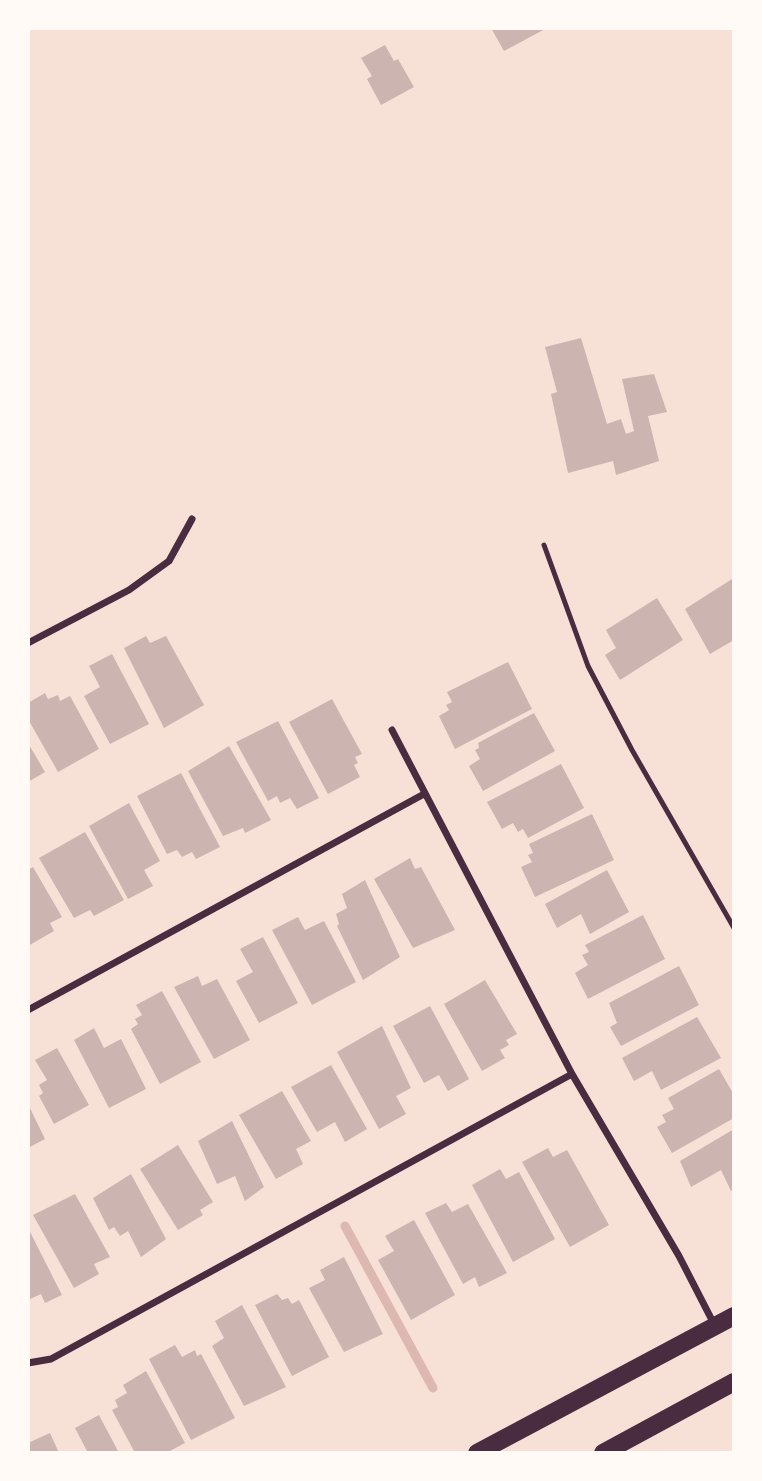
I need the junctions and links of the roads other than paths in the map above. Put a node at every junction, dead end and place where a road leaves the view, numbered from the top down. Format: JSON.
{"nodes":[{"id":1,"x":192,"y":519,"type":"dead end"},
{"id":2,"x":544,"y":545,"type":"dead end"},
{"id":3,"x":28,"y":643,"type":"edge"},
{"id":4,"x":392,"y":730,"type":"dead end"},
{"id":5,"x":424,"y":794,"type":"junction"},
{"id":6,"x":734,"y":928,"type":"edge"},
{"id":7,"x":28,"y":1010,"type":"edge"},
{"id":8,"x":572,"y":1074,"type":"junction"},
{"id":9,"x":734,"y":1316,"type":"edge"},
{"id":10,"x":715,"y":1326,"type":"junction"},
{"id":11,"x":28,"y":1363,"type":"edge"},
{"id":12,"x":734,"y":1382,"type":"edge"},
{"id":13,"x":477,"y":1453,"type":"edge"},
{"id":14,"x":603,"y":1453,"type":"edge"}],
"edges":[{"from":1,"to":3,"type":"street"},
{"from":2,"to":6,"type":"lane"},
{"from":4,"to":5,"type":"street"},
{"from":5,"to":7,"type":"street"},
{"from":5,"to":8,"type":"street"},
{"from":8,"to":10,"type":"street"},
{"from":8,"to":11,"type":"street"},
{"from":9,"to":10,"type":"main road"},
{"from":10,"to":13,"type":"main road"},
{"from":12,"to":14,"type":"main road"}]}
